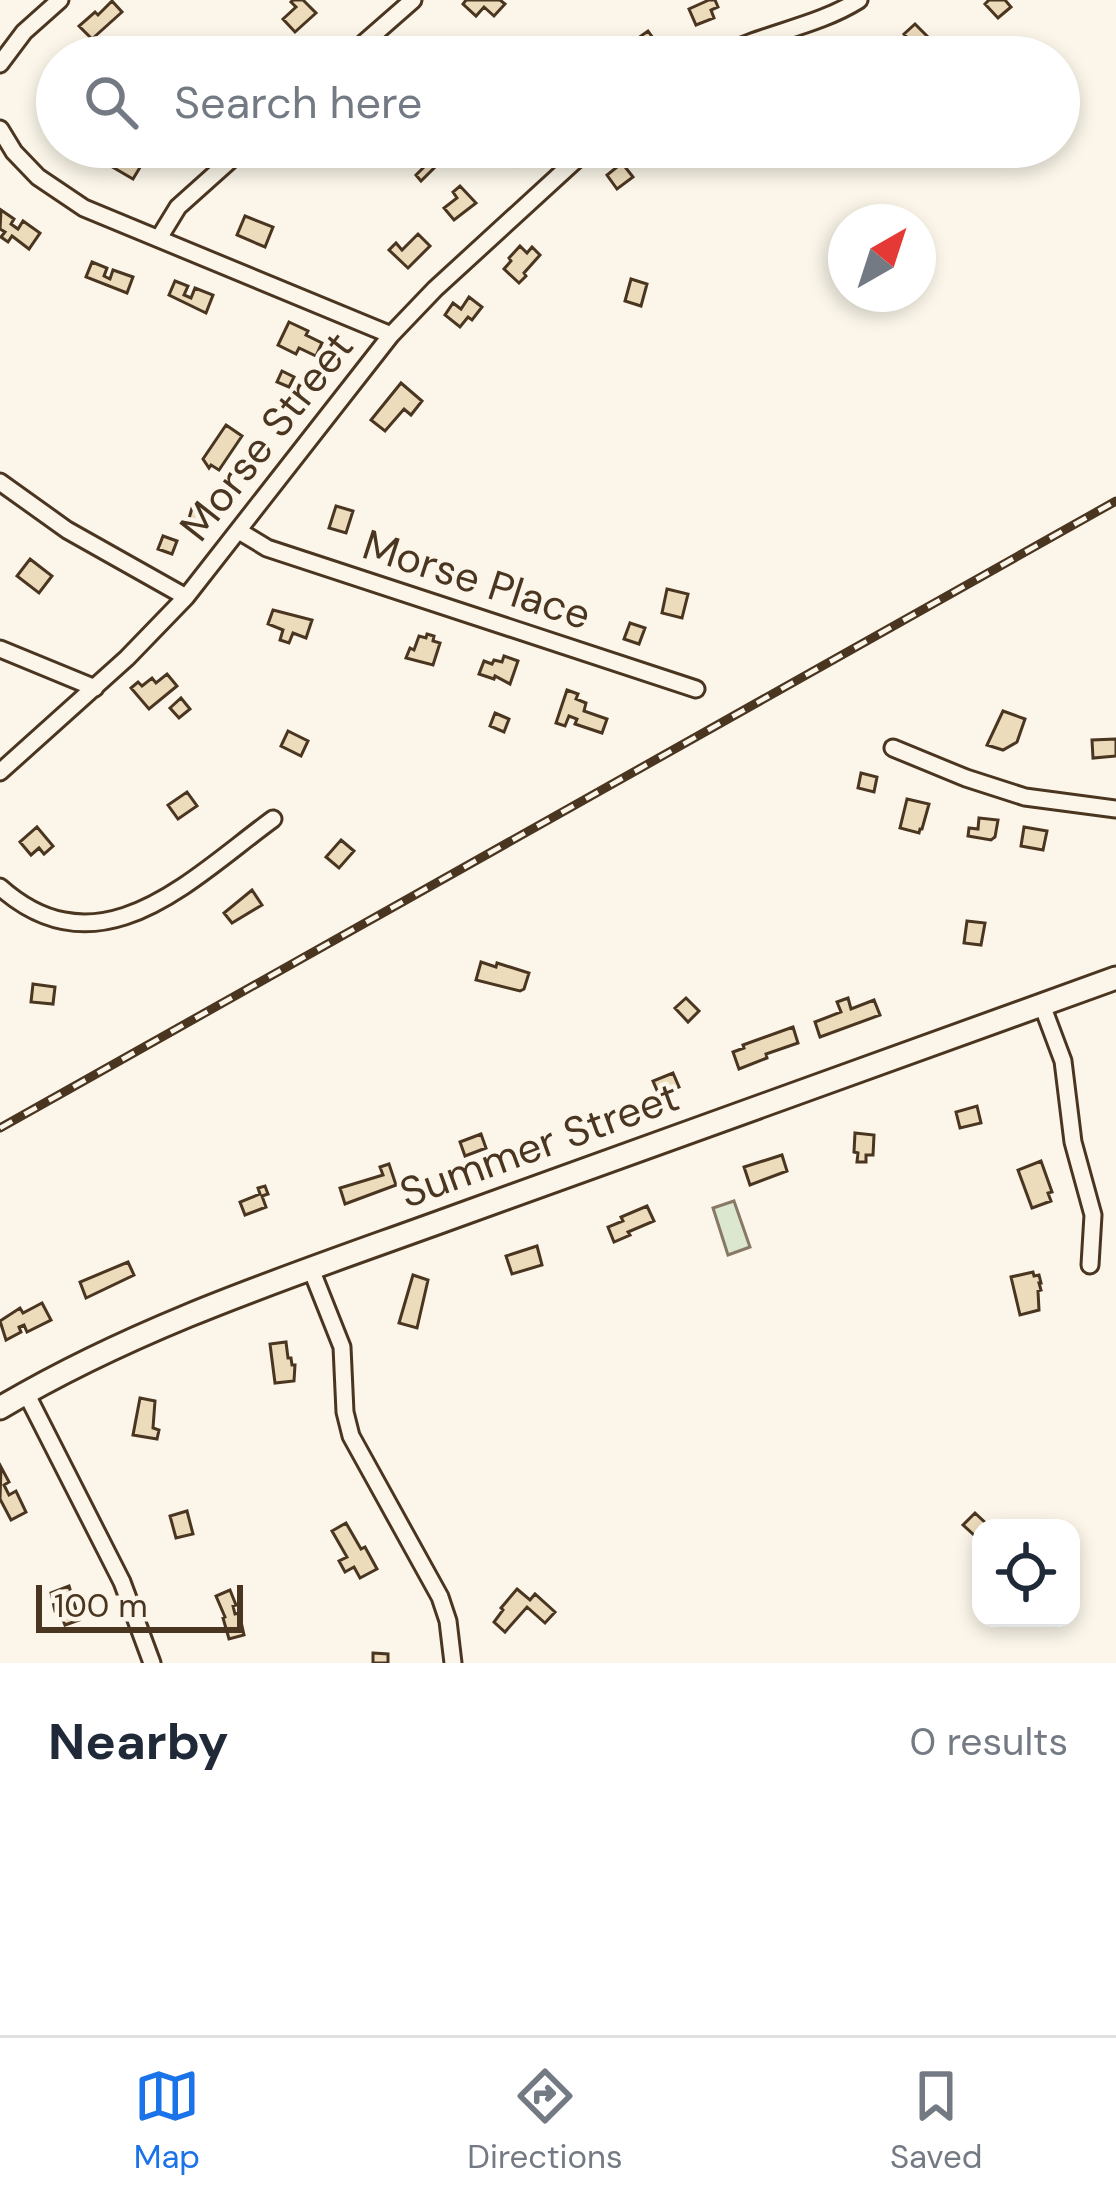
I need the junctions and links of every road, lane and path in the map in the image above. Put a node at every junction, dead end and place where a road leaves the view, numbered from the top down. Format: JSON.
{"nodes":[{"id":1,"x":60,"y":0,"type":"edge"},
{"id":2,"x":413,"y":0,"type":"edge"},
{"id":3,"x":859,"y":0,"type":"edge"},
{"id":4,"x":372,"y":36,"type":"edge"},
{"id":5,"x":770,"y":36,"type":"edge"},
{"id":6,"x":0,"y":64,"type":"edge"},
{"id":7,"x":0,"y":129,"type":"edge"},
{"id":8,"x":222,"y":168,"type":"edge"},
{"id":9,"x":567,"y":168,"type":"edge"},
{"id":10,"x":159,"y":238,"type":"junction"},
{"id":11,"x":391,"y":335,"type":"junction"},
{"id":12,"x":0,"y":482,"type":"edge"},
{"id":13,"x":239,"y":531,"type":"junction"},
{"id":14,"x":186,"y":596,"type":"junction"},
{"id":15,"x":0,"y":649,"type":"edge"},
{"id":16,"x":94,"y":688,"type":"junction"},
{"id":17,"x":696,"y":689,"type":"dead end"},
{"id":18,"x":893,"y":748,"type":"dead end"},
{"id":19,"x":0,"y":772,"type":"edge"},
{"id":20,"x":1116,"y":809,"type":"edge"},
{"id":21,"x":273,"y":819,"type":"dead end"},
{"id":22,"x":0,"y":887,"type":"edge"},
{"id":23,"x":1116,"y":978,"type":"edge"},
{"id":24,"x":1042,"y":1005,"type":"junction"},
{"id":25,"x":1090,"y":1264,"type":"dead end"},
{"id":26,"x":311,"y":1269,"type":"junction"},
{"id":27,"x":26,"y":1393,"type":"junction"},
{"id":28,"x":0,"y":1408,"type":"edge"},
{"id":29,"x":152,"y":1663,"type":"edge"},
{"id":30,"x":453,"y":1663,"type":"edge"}],
"edges":[{"from":1,"to":6,"type":"street"},
{"from":2,"to":4,"type":"street"},
{"from":3,"to":5,"type":"street"},
{"from":7,"to":10,"type":"street"},
{"from":8,"to":10,"type":"street"},
{"from":9,"to":11,"type":"street","name":"Morse Street"},
{"from":10,"to":11,"type":"street"},
{"from":11,"to":13,"type":"street","name":"Morse Street"},
{"from":12,"to":14,"type":"street"},
{"from":13,"to":14,"type":"street","name":"Morse Street"},
{"from":13,"to":17,"type":"street","name":"Morse Place"},
{"from":14,"to":16,"type":"street","name":"Morse Street"},
{"from":15,"to":16,"type":"street"},
{"from":16,"to":19,"type":"street","name":"Morse Street"},
{"from":18,"to":20,"type":"street"},
{"from":21,"to":22,"type":"street"},
{"from":23,"to":24,"type":"main road","name":"Summer Street"},
{"from":24,"to":25,"type":"street"},
{"from":24,"to":26,"type":"main road","name":"Summer Street"},
{"from":26,"to":27,"type":"main road","name":"Summer Street"},
{"from":26,"to":30,"type":"street"},
{"from":27,"to":28,"type":"main road","name":"Summer Street"},
{"from":27,"to":29,"type":"street"}]}
